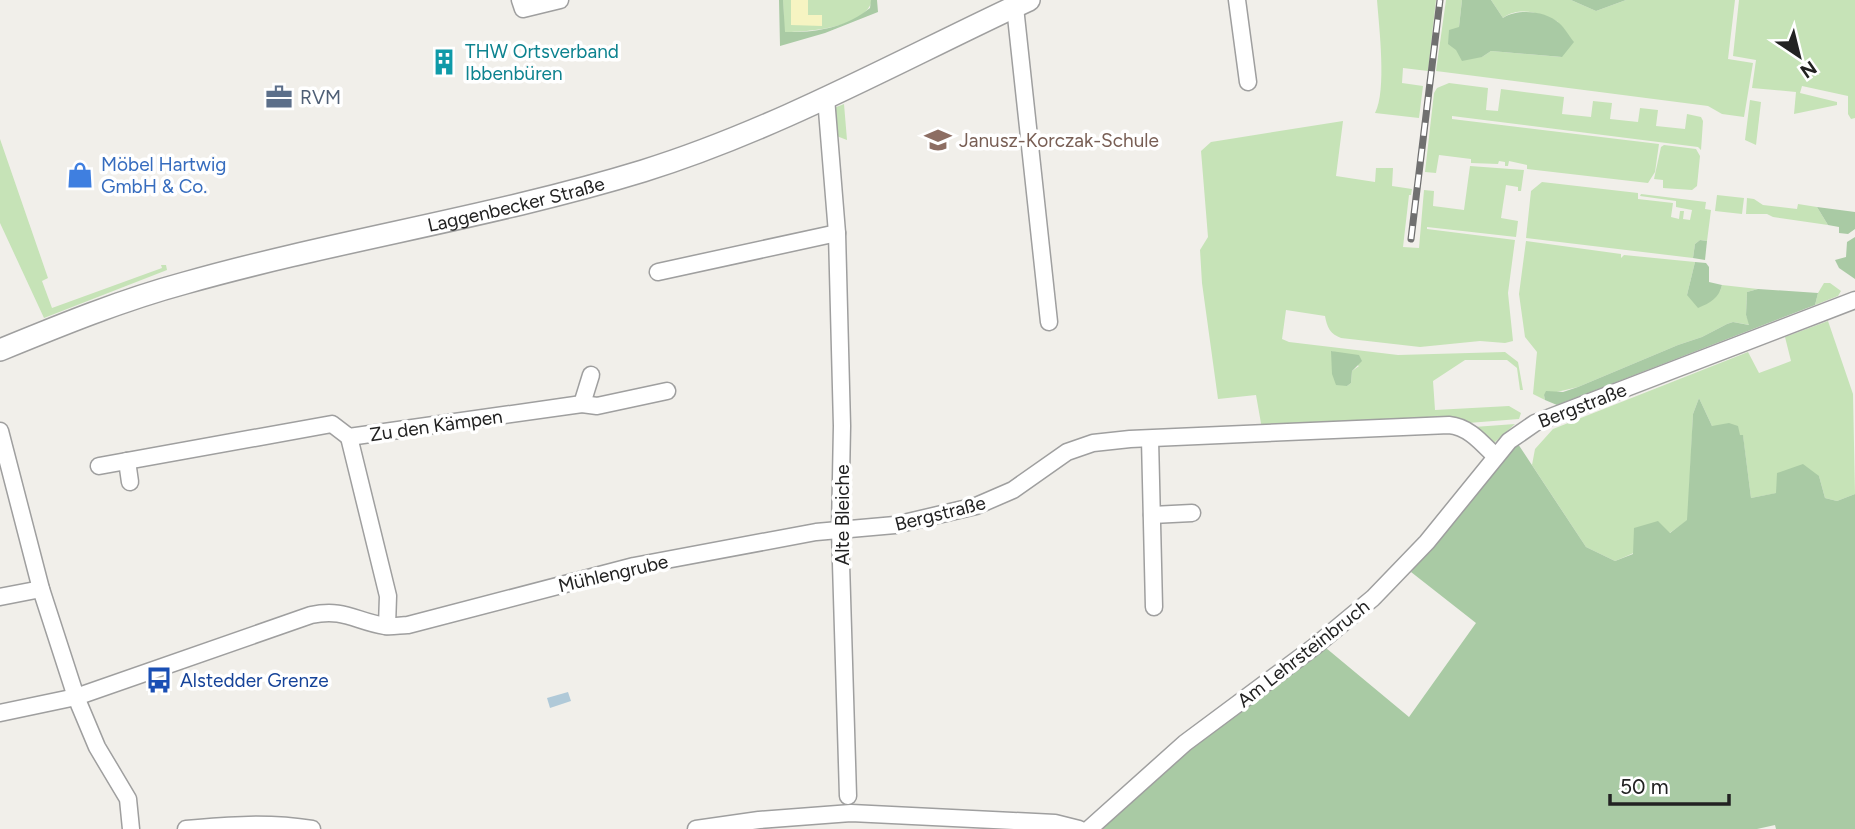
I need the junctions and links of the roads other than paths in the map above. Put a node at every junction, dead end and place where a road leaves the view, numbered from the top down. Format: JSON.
{"nodes":[{"id":1,"x":520,"y":0,"type":"edge"},
{"id":2,"x":560,"y":0,"type":"edge"},
{"id":3,"x":1237,"y":0,"type":"edge"},
{"id":4,"x":1022,"y":3,"type":"edge"},
{"id":5,"x":1248,"y":82,"type":"dead end"},
{"id":6,"x":826,"y":98,"type":"junction"},
{"id":7,"x":837,"y":233,"type":"junction"},
{"id":8,"x":658,"y":272,"type":"dead end"},
{"id":9,"x":1855,"y":300,"type":"edge"},
{"id":10,"x":1049,"y":322,"type":"dead end"},
{"id":11,"x":0,"y":350,"type":"edge"},
{"id":12,"x":591,"y":374,"type":"dead end"},
{"id":13,"x":667,"y":390,"type":"dead end"},
{"id":14,"x":582,"y":404,"type":"junction"},
{"id":15,"x":0,"y":431,"type":"edge"},
{"id":16,"x":349,"y":438,"type":"junction"},
{"id":17,"x":1150,"y":439,"type":"junction"},
{"id":18,"x":1495,"y":456,"type":"junction"},
{"id":19,"x":127,"y":461,"type":"junction"},
{"id":20,"x":99,"y":466,"type":"dead end"},
{"id":21,"x":5,"y":475,"type":"edge"},
{"id":22,"x":130,"y":482,"type":"dead end"},
{"id":23,"x":1192,"y":513,"type":"dead end"},
{"id":24,"x":1152,"y":515,"type":"junction"},
{"id":25,"x":840,"y":530,"type":"junction"},
{"id":26,"x":41,"y":589,"type":"junction"},
{"id":27,"x":0,"y":597,"type":"edge"},
{"id":28,"x":1154,"y":607,"type":"dead end"},
{"id":29,"x":387,"y":626,"type":"junction"},
{"id":30,"x":76,"y":697,"type":"junction"},
{"id":31,"x":0,"y":713,"type":"edge"},
{"id":32,"x":848,"y":796,"type":"dead end"},
{"id":33,"x":233,"y":827,"type":"edge"},
{"id":34,"x":131,"y":829,"type":"edge"},
{"id":35,"x":186,"y":829,"type":"edge"},
{"id":36,"x":312,"y":829,"type":"edge"},
{"id":37,"x":696,"y":829,"type":"edge"},
{"id":38,"x":1079,"y":829,"type":"edge"},
{"id":39,"x":1089,"y":829,"type":"edge"}],
"edges":[{"from":1,"to":2,"type":"street"},
{"from":3,"to":5,"type":"street"},
{"from":4,"to":6,"type":"street","name":"Laggenbecker Straße"},
{"from":4,"to":10,"type":"street","name":"Laggenbecker Straße"},
{"from":6,"to":7,"type":"street","name":"Alte Bleiche"},
{"from":6,"to":11,"type":"street","name":"Laggenbecker Straße"},
{"from":7,"to":8,"type":"street"},
{"from":7,"to":25,"type":"street","name":"Alte Bleiche"},
{"from":9,"to":18,"type":"street","name":"Bergstraße"},
{"from":12,"to":14,"type":"street"},
{"from":13,"to":14,"type":"street","name":"Zu den Kämpen"},
{"from":14,"to":16,"type":"street","name":"Zu den Kämpen"},
{"from":15,"to":21,"type":"street"},
{"from":16,"to":19,"type":"street","name":"Zu den Kämpen"},
{"from":16,"to":29,"type":"street"},
{"from":17,"to":18,"type":"street","name":"Bergstraße"},
{"from":17,"to":24,"type":"street"},
{"from":17,"to":25,"type":"street","name":"Bergstraße"},
{"from":18,"to":39,"type":"street","name":"Am Lehrsteinbruch"},
{"from":19,"to":20,"type":"street","name":"Zu den Kämpen"},
{"from":19,"to":22,"type":"street"},
{"from":21,"to":26,"type":"street"},
{"from":23,"to":24,"type":"street"},
{"from":24,"to":28,"type":"street"},
{"from":25,"to":29,"type":"street","name":"Mühlengrube"},
{"from":25,"to":32,"type":"street","name":"Alte Bleiche"},
{"from":26,"to":27,"type":"street"},
{"from":26,"to":30,"type":"street"},
{"from":29,"to":30,"type":"street","name":"Mühlengrube"},
{"from":30,"to":31,"type":"street"},
{"from":30,"to":34,"type":"street"},
{"from":33,"to":35,"type":"street"},
{"from":33,"to":36,"type":"street"},
{"from":37,"to":38,"type":"street"}]}
